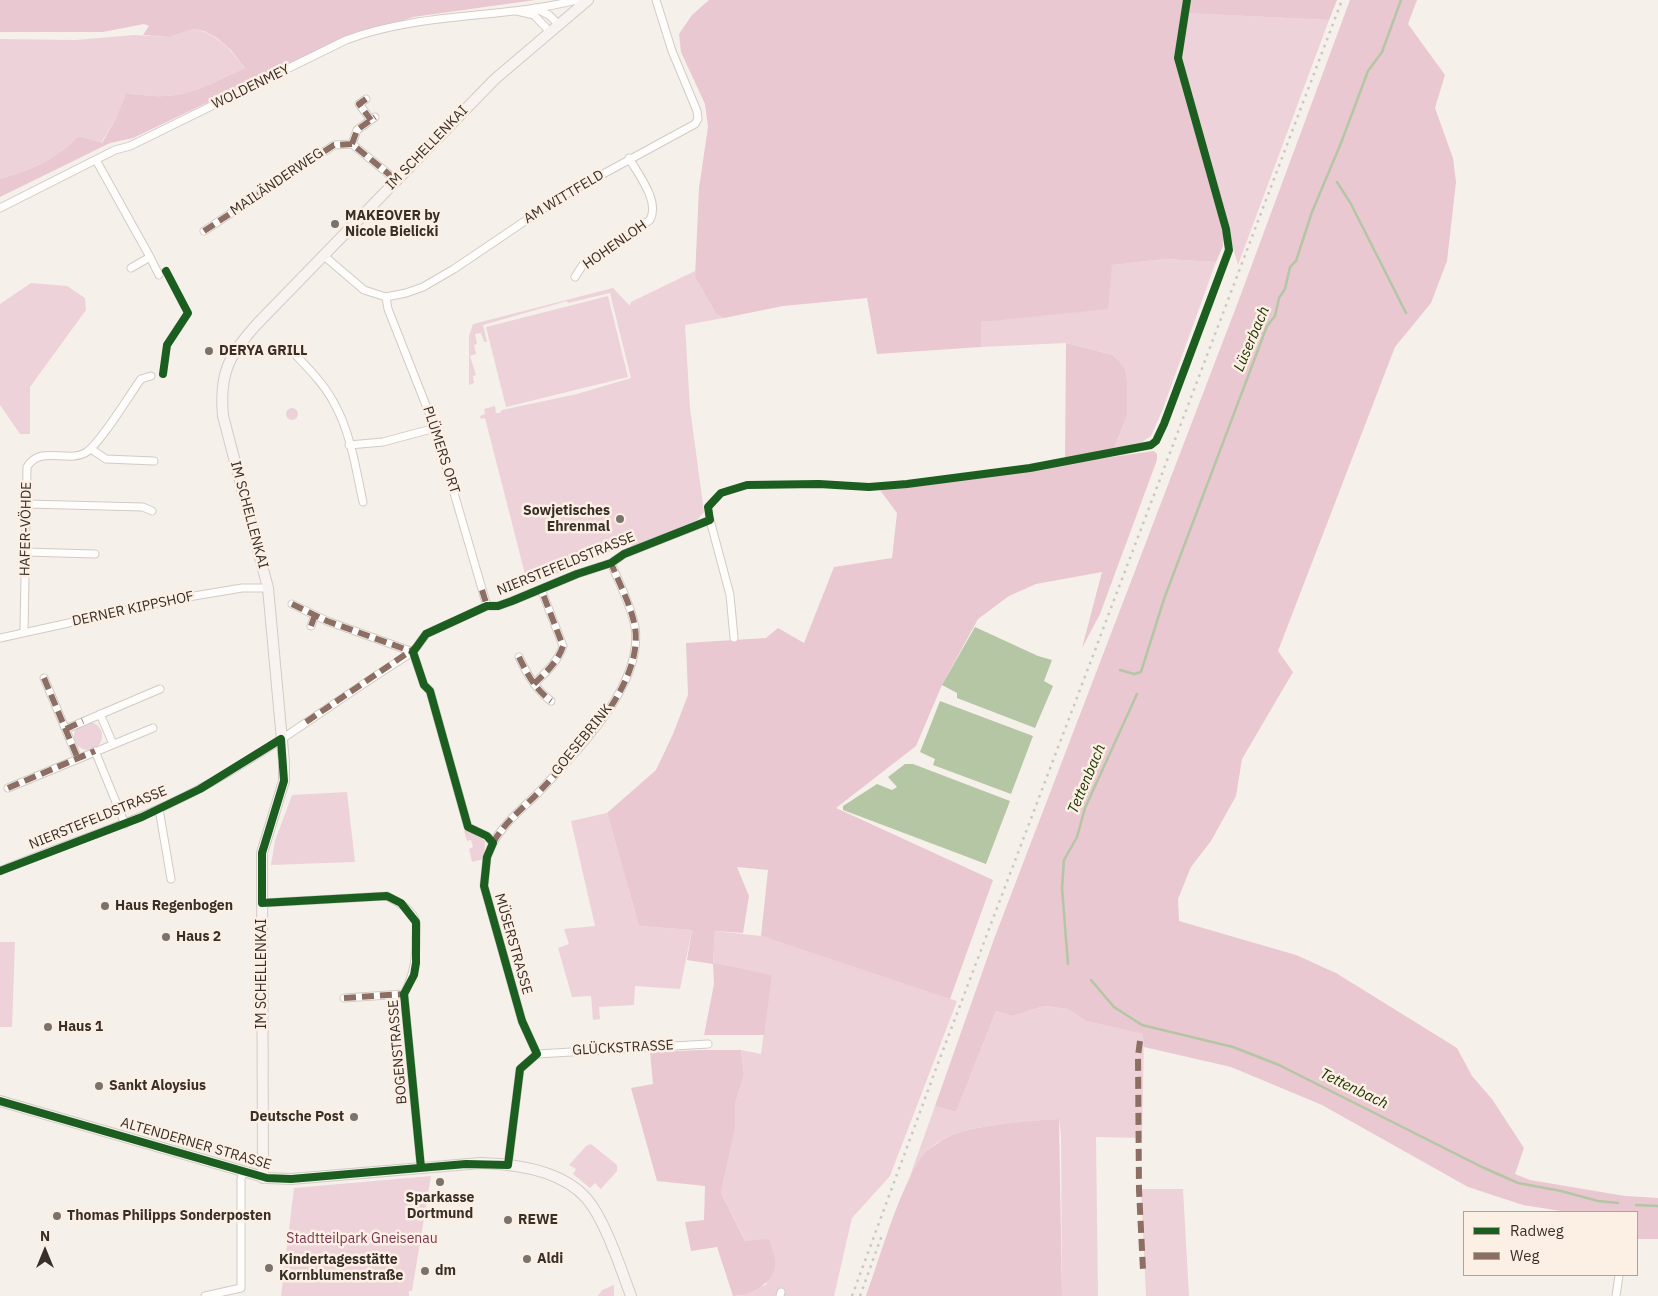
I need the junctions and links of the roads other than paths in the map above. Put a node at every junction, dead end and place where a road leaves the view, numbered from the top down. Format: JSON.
{"nodes":[{"id":1,"x":578,"y":0,"type":"edge"},
{"id":2,"x":588,"y":0,"type":"edge"},
{"id":3,"x":656,"y":0,"type":"edge"},
{"id":4,"x":532,"y":8,"type":"junction"},
{"id":5,"x":517,"y":10,"type":"junction"},
{"id":6,"x":558,"y":24,"type":"junction"},
{"id":7,"x":549,"y":32,"type":"junction"},
{"id":8,"x":366,"y":99,"type":"dead end"},
{"id":9,"x":352,"y":144,"type":"junction"},
{"id":10,"x":629,"y":158,"type":"junction"},
{"id":11,"x":96,"y":160,"type":"junction"},
{"id":12,"x":396,"y":180,"type":"junction"},
{"id":13,"x":0,"y":208,"type":"edge"},
{"id":14,"x":204,"y":231,"type":"dead end"},
{"id":15,"x":323,"y":255,"type":"junction"},
{"id":16,"x":150,"y":257,"type":"junction"},
{"id":17,"x":131,"y":268,"type":"dead end"},
{"id":18,"x":159,"y":275,"type":"dead end"},
{"id":19,"x":575,"y":277,"type":"dead end"},
{"id":20,"x":386,"y":297,"type":"junction"},
{"id":21,"x":288,"y":347,"type":"dead end"},
{"id":22,"x":151,"y":376,"type":"dead end"},
{"id":23,"x":435,"y":428,"type":"junction"},
{"id":24,"x":349,"y":445,"type":"junction"},
{"id":25,"x":91,"y":449,"type":"junction"},
{"id":26,"x":154,"y":461,"type":"dead end"},
{"id":27,"x":363,"y":502,"type":"dead end"},
{"id":28,"x":26,"y":504,"type":"junction"},
{"id":29,"x":152,"y":511,"type":"dead end"},
{"id":30,"x":25,"y":552,"type":"junction"},
{"id":31,"x":94,"y":554,"type":"dead end"},
{"id":32,"x":611,"y":563,"type":"junction"},
{"id":33,"x":268,"y":588,"type":"junction"},
{"id":34,"x":541,"y":589,"type":"junction"},
{"id":35,"x":292,"y":604,"type":"dead end"},
{"id":36,"x":487,"y":606,"type":"junction"},
{"id":37,"x":315,"y":616,"type":"junction"},
{"id":38,"x":311,"y":626,"type":"dead end"},
{"id":39,"x":24,"y":631,"type":"junction"},
{"id":40,"x":0,"y":638,"type":"edge"},
{"id":41,"x":734,"y":638,"type":"dead end"},
{"id":42,"x":413,"y":652,"type":"junction"},
{"id":43,"x":519,"y":657,"type":"dead end"},
{"id":44,"x":44,"y":678,"type":"dead end"},
{"id":45,"x":534,"y":684,"type":"junction"},
{"id":46,"x":160,"y":690,"type":"dead end"},
{"id":47,"x":551,"y":701,"type":"dead end"},
{"id":48,"x":100,"y":714,"type":"junction"},
{"id":49,"x":153,"y":728,"type":"dead end"},
{"id":50,"x":66,"y":729,"type":"junction"},
{"id":51,"x":281,"y":739,"type":"junction"},
{"id":52,"x":112,"y":744,"type":"junction"},
{"id":53,"x":95,"y":751,"type":"junction"},
{"id":54,"x":78,"y":759,"type":"junction"},
{"id":55,"x":8,"y":788,"type":"dead end"},
{"id":56,"x":159,"y":808,"type":"junction"},
{"id":57,"x":125,"y":824,"type":"junction"},
{"id":58,"x":493,"y":843,"type":"junction"},
{"id":59,"x":0,"y":871,"type":"edge"},
{"id":60,"x":171,"y":879,"type":"dead end"},
{"id":61,"x":262,"y":904,"type":"junction"},
{"id":62,"x":404,"y":994,"type":"junction"},
{"id":63,"x":344,"y":998,"type":"dead end"},
{"id":64,"x":708,"y":1044,"type":"dead end"},
{"id":65,"x":537,"y":1054,"type":"junction"},
{"id":66,"x":0,"y":1101,"type":"edge"},
{"id":67,"x":508,"y":1165,"type":"junction"},
{"id":68,"x":421,"y":1168,"type":"junction"},
{"id":69,"x":243,"y":1172,"type":"junction"},
{"id":70,"x":263,"y":1178,"type":"junction"},
{"id":71,"x":1619,"y":1276,"type":"edge"},
{"id":72,"x":205,"y":1296,"type":"edge"},
{"id":73,"x":631,"y":1296,"type":"edge"},
{"id":74,"x":1616,"y":1296,"type":"edge"}],
"edges":[{"from":1,"to":4,"type":"street","name":"WOLDENMEY"},
{"from":2,"to":6,"type":"street","name":"IM SCHELLENKAI"},
{"from":3,"to":10,"type":"street","name":"AM WITTFELD"},
{"from":4,"to":5,"type":"street","name":"WOLDENMEY"},
{"from":4,"to":6,"type":"street"},
{"from":5,"to":7,"type":"street"},
{"from":5,"to":11,"type":"street","name":"WOLDENMEY"},
{"from":6,"to":7,"type":"street","name":"IM SCHELLENKAI"},
{"from":7,"to":12,"type":"street","name":"IM SCHELLENKAI"},
{"from":8,"to":9,"type":"street"},
{"from":9,"to":12,"type":"street"},
{"from":9,"to":14,"type":"street","name":"MAILÄNDERWEG"},
{"from":10,"to":19,"type":"street","name":"HOHENLOH"},
{"from":10,"to":20,"type":"street","name":"AM WITTFELD"},
{"from":11,"to":13,"type":"street","name":"WOLDENMEY"},
{"from":11,"to":16,"type":"street"},
{"from":12,"to":15,"type":"street","name":"IM SCHELLENKAI"},
{"from":15,"to":20,"type":"street"},
{"from":15,"to":33,"type":"street","name":"IM SCHELLENKAI"},
{"from":16,"to":17,"type":"street"},
{"from":16,"to":18,"type":"street"},
{"from":20,"to":23,"type":"street","name":"PLÜMERS ORT"},
{"from":21,"to":24,"type":"street"},
{"from":22,"to":25,"type":"street"},
{"from":23,"to":24,"type":"street"},
{"from":23,"to":36,"type":"street","name":"PLÜMERS ORT"},
{"from":24,"to":27,"type":"street"},
{"from":25,"to":26,"type":"street"},
{"from":25,"to":28,"type":"street","name":"HAFER-VÖHDE"},
{"from":28,"to":29,"type":"street"},
{"from":28,"to":30,"type":"street","name":"HAFER-VÖHDE"},
{"from":30,"to":31,"type":"street"},
{"from":30,"to":39,"type":"street","name":"HAFER-VÖHDE"},
{"from":32,"to":34,"type":"street","name":"NIERSTEFELDSTRASSE"},
{"from":32,"to":41,"type":"street","name":"NIERSTEFELDSTRASSE"},
{"from":32,"to":58,"type":"street","name":"GOESEBRINK"},
{"from":33,"to":39,"type":"street","name":"DERNER KIPPSHOF"},
{"from":33,"to":51,"type":"street","name":"IM SCHELLENKAI"},
{"from":34,"to":36,"type":"street","name":"NIERSTEFELDSTRASSE"},
{"from":34,"to":45,"type":"street"},
{"from":35,"to":37,"type":"street"},
{"from":36,"to":42,"type":"street","name":"NIERSTEFELDSTRASSE"},
{"from":37,"to":38,"type":"street"},
{"from":37,"to":42,"type":"street"},
{"from":39,"to":40,"type":"street","name":"DERNER KIPPSHOF"},
{"from":42,"to":51,"type":"street","name":"NIERSTEFELDSTRASSE"},
{"from":42,"to":58,"type":"street"},
{"from":43,"to":45,"type":"street"},
{"from":44,"to":50,"type":"street"},
{"from":45,"to":47,"type":"street"},
{"from":46,"to":48,"type":"street"},
{"from":48,"to":50,"type":"street"},
{"from":48,"to":52,"type":"street"},
{"from":49,"to":52,"type":"street"},
{"from":50,"to":54,"type":"street"},
{"from":51,"to":56,"type":"street","name":"NIERSTEFELDSTRASSE"},
{"from":51,"to":61,"type":"street","name":"IM SCHELLENKAI"},
{"from":52,"to":53,"type":"street"},
{"from":53,"to":54,"type":"street"},
{"from":53,"to":57,"type":"street"},
{"from":54,"to":55,"type":"street"},
{"from":56,"to":57,"type":"street","name":"NIERSTEFELDSTRASSE"},
{"from":56,"to":60,"type":"street"},
{"from":57,"to":59,"type":"street","name":"NIERSTEFELDSTRASSE"},
{"from":58,"to":65,"type":"street","name":"MÜSERSTRASSE"},
{"from":61,"to":62,"type":"street","name":"BOGENSTRASSE"},
{"from":61,"to":70,"type":"street","name":"IM SCHELLENKAI"},
{"from":62,"to":63,"type":"street"},
{"from":62,"to":68,"type":"street","name":"BOGENSTRASSE"},
{"from":64,"to":65,"type":"street","name":"GLÜCKSTRASSE"},
{"from":65,"to":67,"type":"street"},
{"from":66,"to":69,"type":"street","name":"ALTENDERNER STRASSE"},
{"from":67,"to":68,"type":"street","name":"ALTENDERNER STRASSE"},
{"from":67,"to":73,"type":"street","name":"ALTENDERNER STRASSE"},
{"from":68,"to":70,"type":"street","name":"ALTENDERNER STRASSE"},
{"from":69,"to":70,"type":"street","name":"ALTENDERNER STRASSE"},
{"from":69,"to":72,"type":"street"},
{"from":71,"to":74,"type":"street"}]}
